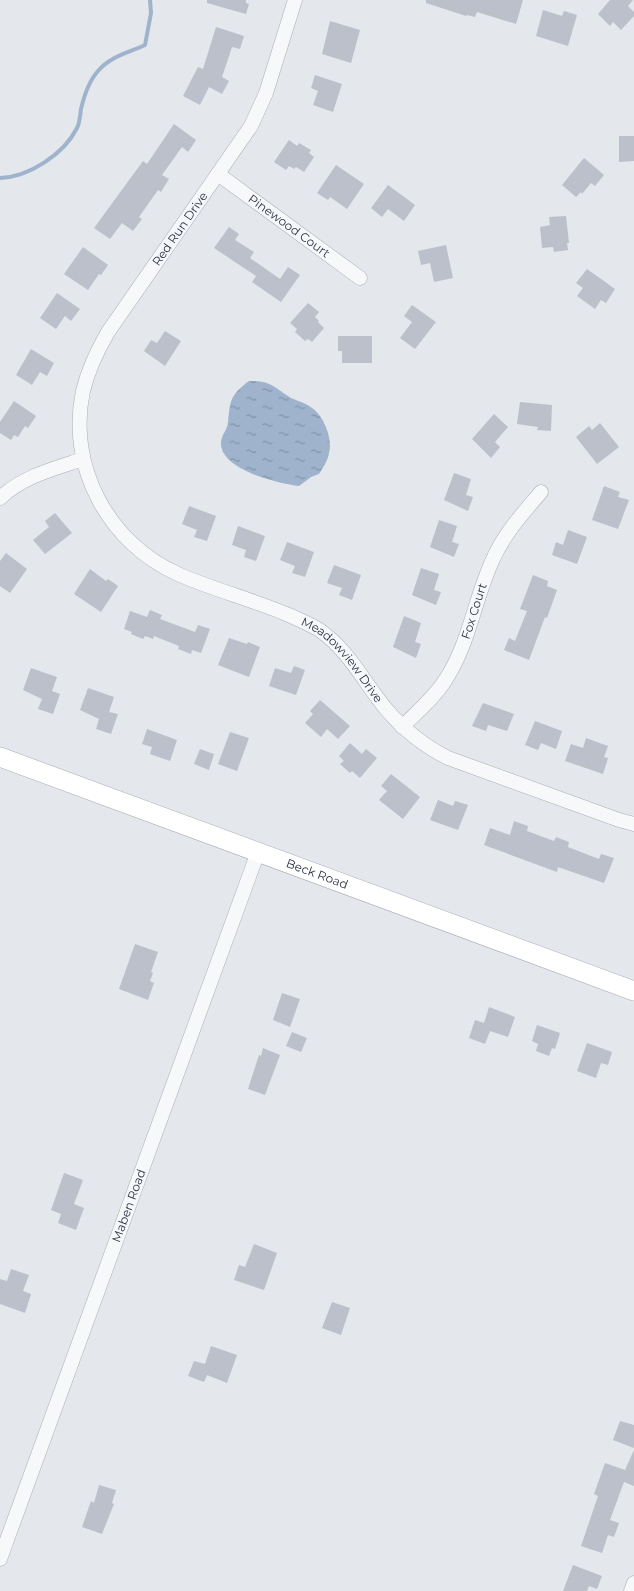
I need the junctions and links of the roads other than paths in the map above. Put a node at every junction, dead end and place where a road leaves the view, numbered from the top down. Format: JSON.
{"nodes":[{"id":1,"x":295,"y":0,"type":"edge"},
{"id":2,"x":218,"y":174,"type":"junction"},
{"id":3,"x":360,"y":278,"type":"dead end"},
{"id":4,"x":83,"y":459,"type":"junction"},
{"id":5,"x":541,"y":492,"type":"dead end"},
{"id":6,"x":0,"y":498,"type":"edge"},
{"id":7,"x":402,"y":727,"type":"junction"},
{"id":8,"x":0,"y":758,"type":"edge"},
{"id":9,"x":634,"y":824,"type":"edge"},
{"id":10,"x":258,"y":852,"type":"junction"},
{"id":11,"x":634,"y":991,"type":"edge"},
{"id":12,"x":0,"y":1559,"type":"edge"},
{"id":13,"x":634,"y":1583,"type":"edge"},
{"id":14,"x":631,"y":1591,"type":"edge"}],
"edges":[{"from":1,"to":2,"type":"street","name":"Red Run Drive"},
{"from":2,"to":3,"type":"street","name":"Pinewood Court"},
{"from":2,"to":4,"type":"street","name":"Red Run Drive"},
{"from":4,"to":6,"type":"street"},
{"from":4,"to":7,"type":"street","name":"Meadowview Drive"},
{"from":5,"to":7,"type":"street","name":"Fox Court"},
{"from":7,"to":9,"type":"street","name":"Meadowview Drive"},
{"from":8,"to":10,"type":"main road","name":"Beck Road"},
{"from":10,"to":11,"type":"main road","name":"Beck Road"},
{"from":10,"to":12,"type":"street","name":"Maben Road"},
{"from":13,"to":14,"type":"street"}]}
